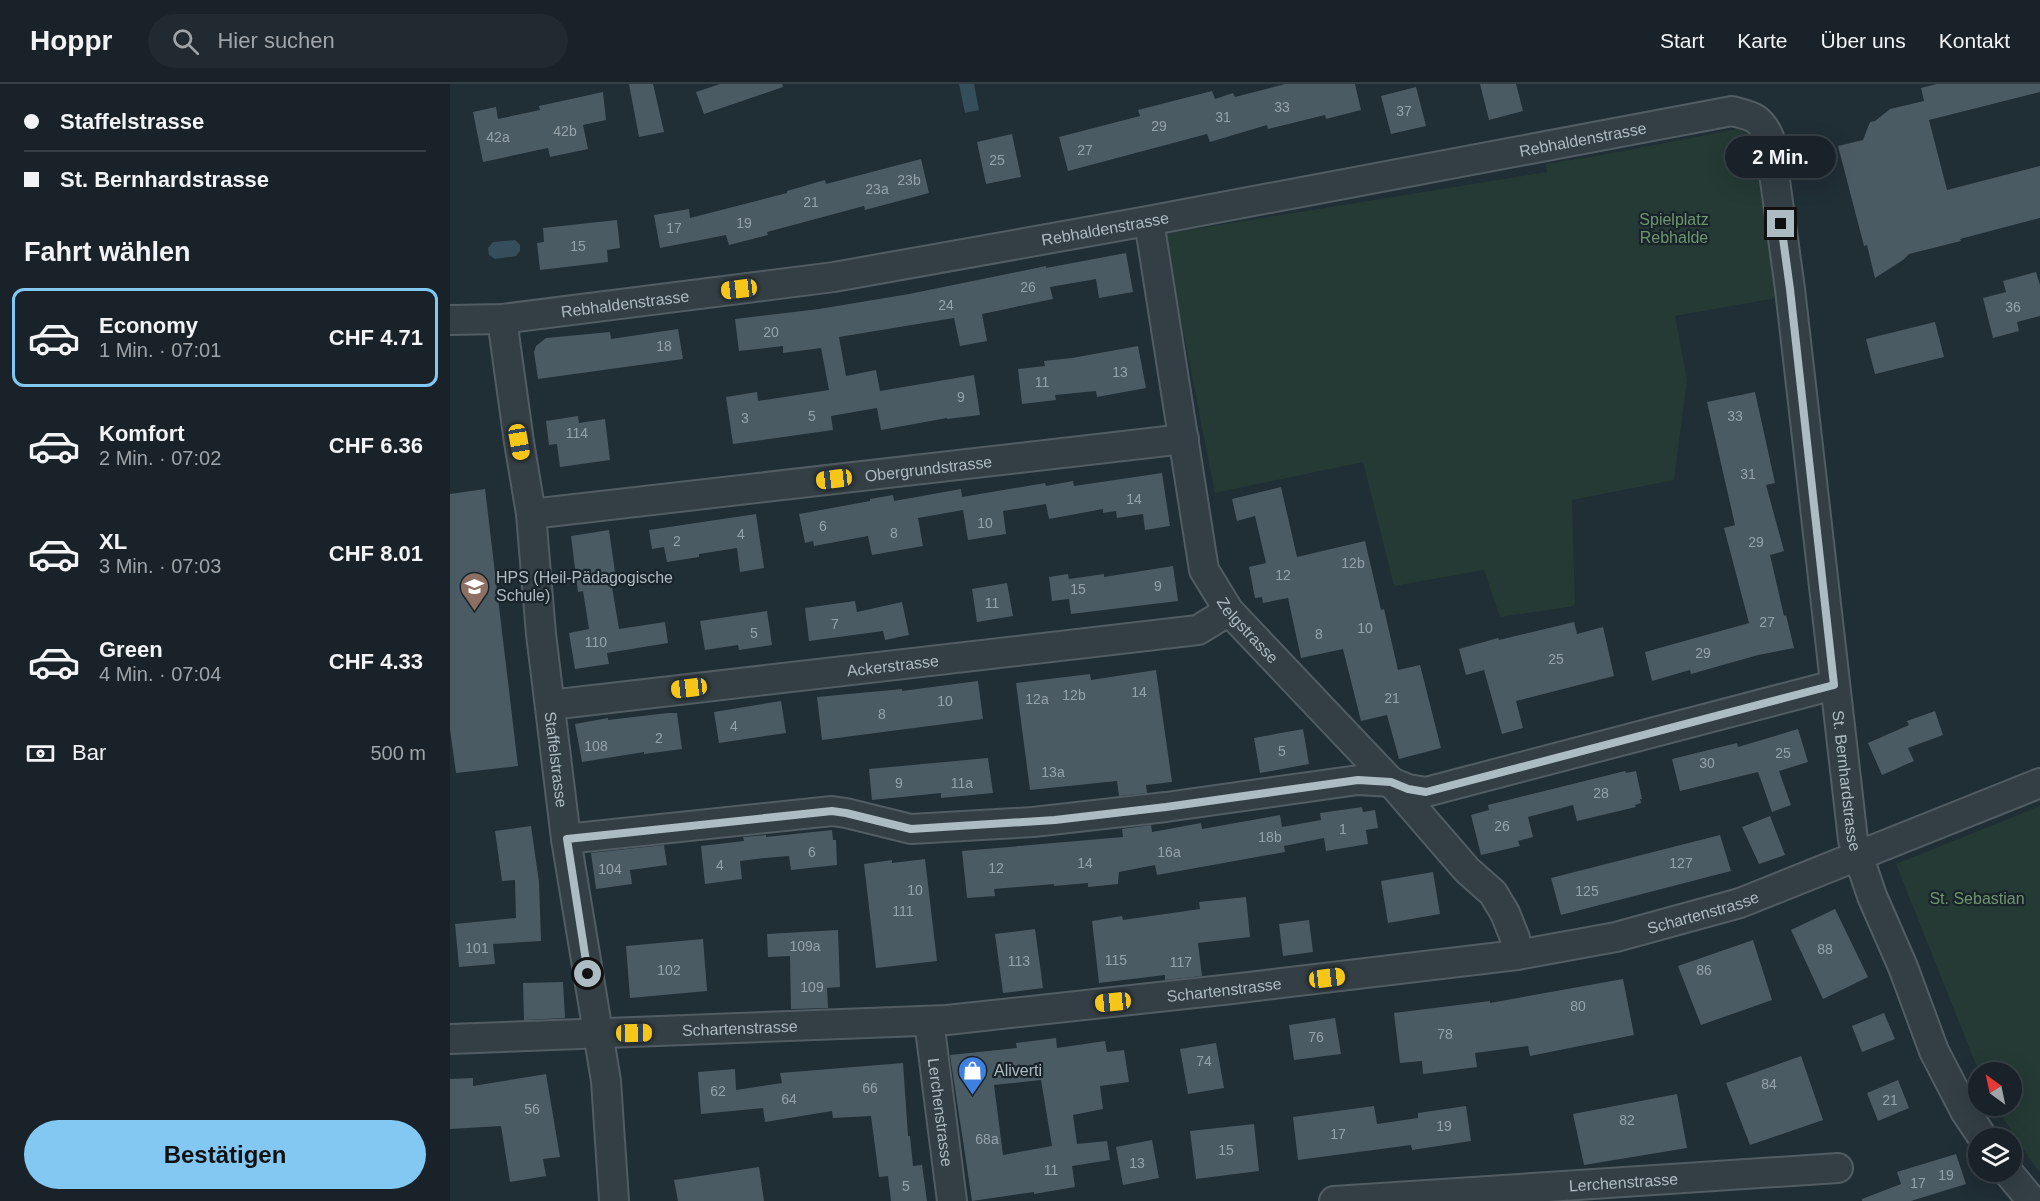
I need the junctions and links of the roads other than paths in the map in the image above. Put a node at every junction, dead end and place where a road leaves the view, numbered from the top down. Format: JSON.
{"nodes":[{"id":1,"x":1754,"y":117,"type":"joint"},
{"id":2,"x":1149,"y":221,"type":"junction"},
{"id":3,"x":502,"y":319,"type":"junction"},
{"id":4,"x":450,"y":320,"type":"edge"},
{"id":5,"x":1184,"y":439,"type":"junction"},
{"id":6,"x":531,"y":514,"type":"junction"},
{"id":7,"x":1229,"y":611,"type":"junction"},
{"id":8,"x":1834,"y":685,"type":"junction"},
{"id":9,"x":550,"y":705,"type":"junction"},
{"id":10,"x":1391,"y":782,"type":"junction"},
{"id":11,"x":2040,"y":783,"type":"edge"},
{"id":12,"x":567,"y":839,"type":"junction"},
{"id":13,"x":1858,"y":857,"type":"junction"},
{"id":14,"x":1517,"y":955,"type":"junction"},
{"id":15,"x":929,"y":1021,"type":"junction"},
{"id":16,"x":598,"y":1034,"type":"junction"},
{"id":17,"x":450,"y":1040,"type":"edge"},
{"id":18,"x":1976,"y":1128,"type":"edge"},
{"id":19,"x":1838,"y":1167,"type":"dead end"},
{"id":20,"x":2016,"y":1182,"type":"edge"},
{"id":21,"x":614,"y":1201,"type":"edge"},
{"id":22,"x":952,"y":1201,"type":"edge"},
{"id":23,"x":1334,"y":1201,"type":"edge"},
{"id":24,"x":2032,"y":1201,"type":"edge"}],
"edges":[{"from":1,"to":2,"type":"street","name":"Rebhaldenstrasse"},
{"from":1,"to":8,"type":"street","name":"St. Bernhardstrasse"},
{"from":2,"to":3,"type":"street","name":"Rebhaldenstrasse"},
{"from":2,"to":5,"type":"street","name":"Zelgstrasse"},
{"from":3,"to":4,"type":"street","name":"Rebhaldenstrasse"},
{"from":3,"to":6,"type":"street","name":"Staffelstrasse"},
{"from":5,"to":6,"type":"street","name":"Obergrundstrasse"},
{"from":5,"to":7,"type":"street","name":"Zelgstrasse"},
{"from":6,"to":9,"type":"street","name":"Staffelstrasse"},
{"from":7,"to":9,"type":"street","name":"Ackerstrasse"},
{"from":7,"to":10,"type":"street","name":"Zelgstrasse"},
{"from":8,"to":10,"type":"street"},
{"from":8,"to":13,"type":"street","name":"St. Bernhardstrasse"},
{"from":9,"to":12,"type":"street","name":"Staffelstrasse"},
{"from":10,"to":12,"type":"street"},
{"from":10,"to":14,"type":"street","name":"Zelgstrasse"},
{"from":11,"to":13,"type":"street","name":"Schartenstrasse"},
{"from":12,"to":16,"type":"street","name":"Staffelstrasse"},
{"from":13,"to":14,"type":"street","name":"Schartenstrasse"},
{"from":13,"to":18,"type":"street","name":"St. Bernhardstrasse"},
{"from":14,"to":15,"type":"street","name":"Schartenstrasse"},
{"from":15,"to":16,"type":"street","name":"Schartenstrasse"},
{"from":15,"to":22,"type":"street","name":"Lerchenstrasse"},
{"from":16,"to":17,"type":"street","name":"Schartenstrasse"},
{"from":16,"to":21,"type":"street","name":"Staffelstrasse"},
{"from":19,"to":23,"type":"street","name":"Lerchenstrasse"},
{"from":20,"to":24,"type":"street"}]}
